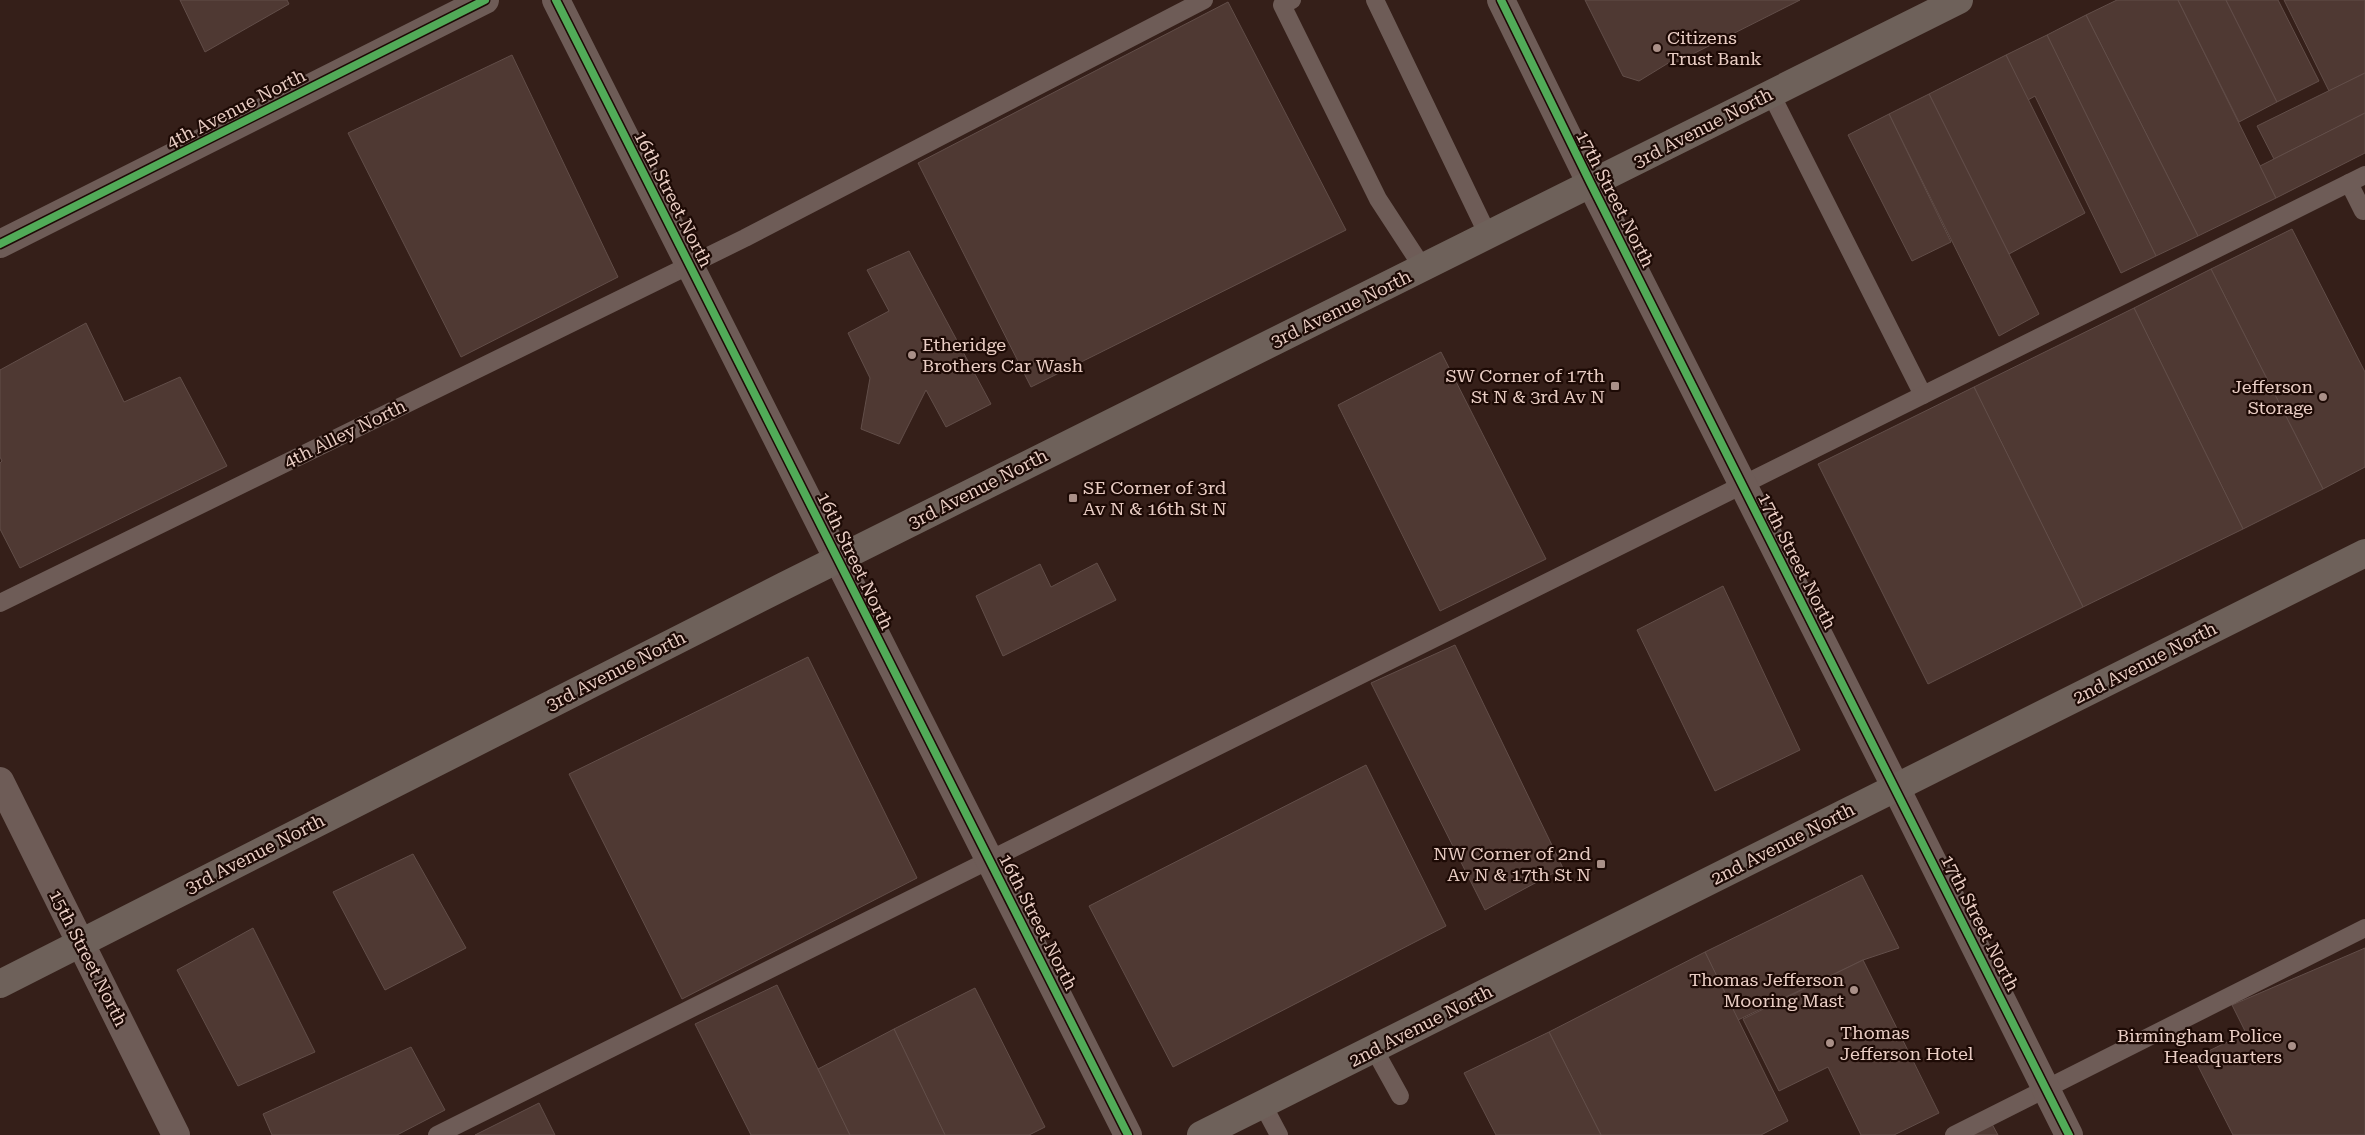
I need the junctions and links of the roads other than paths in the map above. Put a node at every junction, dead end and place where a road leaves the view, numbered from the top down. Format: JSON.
{"nodes":[{"id":1,"x":485,"y":0,"type":"edge"},
{"id":2,"x":556,"y":0,"type":"edge"},
{"id":3,"x":1204,"y":0,"type":"edge"},
{"id":4,"x":1292,"y":0,"type":"edge"},
{"id":5,"x":1374,"y":0,"type":"edge"},
{"id":6,"x":1500,"y":0,"type":"edge"},
{"id":7,"x":1959,"y":0,"type":"edge"},
{"id":8,"x":1771,"y":94,"type":"junction"},
{"id":9,"x":2365,"y":174,"type":"edge"},
{"id":10,"x":2349,"y":183,"type":"junction"},
{"id":11,"x":1590,"y":184,"type":"junction"},
{"id":12,"x":2363,"y":211,"type":"dead end"},
{"id":13,"x":1488,"y":235,"type":"junction"},
{"id":14,"x":0,"y":244,"type":"edge"},
{"id":15,"x":690,"y":266,"type":"junction"},
{"id":16,"x":1423,"y":268,"type":"junction"},
{"id":17,"x":1923,"y":395,"type":"junction"},
{"id":18,"x":1742,"y":485,"type":"junction"},
{"id":19,"x":2365,"y":553,"type":"edge"},
{"id":20,"x":838,"y":560,"type":"junction"},
{"id":21,"x":0,"y":602,"type":"edge"},
{"id":22,"x":0,"y":781,"type":"edge"},
{"id":23,"x":1896,"y":788,"type":"junction"},
{"id":24,"x":989,"y":860,"type":"junction"},
{"id":25,"x":2365,"y":928,"type":"edge"},
{"id":26,"x":80,"y":943,"type":"junction"},
{"id":27,"x":0,"y":984,"type":"edge"},
{"id":28,"x":1374,"y":1049,"type":"junction"},
{"id":29,"x":2046,"y":1089,"type":"junction"},
{"id":30,"x":1400,"y":1096,"type":"dead end"},
{"id":31,"x":1263,"y":1105,"type":"junction"},
{"id":32,"x":176,"y":1135,"type":"edge"},
{"id":33,"x":437,"y":1135,"type":"edge"},
{"id":34,"x":1128,"y":1135,"type":"edge"},
{"id":35,"x":1201,"y":1135,"type":"edge"},
{"id":36,"x":1279,"y":1135,"type":"edge"},
{"id":37,"x":1954,"y":1135,"type":"edge"},
{"id":38,"x":2069,"y":1135,"type":"edge"}],
"edges":[{"from":1,"to":14,"type":"street","name":"4th Avenue North"},
{"from":2,"to":15,"type":"street","name":"16th Street North"},
{"from":3,"to":15,"type":"lane","name":"4th Alley North"},
{"from":4,"to":16,"type":"lane"},
{"from":5,"to":13,"type":"lane"},
{"from":6,"to":11,"type":"street","name":"17th Street North"},
{"from":7,"to":8,"type":"main road","name":"3rd Avenue North"},
{"from":8,"to":11,"type":"main road","name":"3rd Avenue North"},
{"from":8,"to":17,"type":"lane"},
{"from":9,"to":10,"type":"lane"},
{"from":10,"to":12,"type":"lane"},
{"from":10,"to":17,"type":"lane"},
{"from":11,"to":13,"type":"main road","name":"3rd Avenue North"},
{"from":11,"to":18,"type":"street","name":"17th Street North"},
{"from":13,"to":16,"type":"main road","name":"3rd Avenue North"},
{"from":15,"to":20,"type":"street","name":"16th Street North"},
{"from":15,"to":21,"type":"lane","name":"4th Alley North"},
{"from":16,"to":20,"type":"main road","name":"3rd Avenue North"},
{"from":17,"to":18,"type":"lane"},
{"from":18,"to":23,"type":"street","name":"17th Street North"},
{"from":18,"to":24,"type":"lane"},
{"from":19,"to":23,"type":"main road","name":"2nd Avenue North"},
{"from":20,"to":24,"type":"street","name":"16th Street North"},
{"from":20,"to":26,"type":"main road","name":"3rd Avenue North"},
{"from":22,"to":26,"type":"street","name":"15th Street North"},
{"from":23,"to":28,"type":"main road","name":"2nd Avenue North"},
{"from":23,"to":29,"type":"street","name":"17th Street North"},
{"from":24,"to":33,"type":"lane"},
{"from":24,"to":34,"type":"street","name":"16th Street North"},
{"from":25,"to":29,"type":"lane"},
{"from":26,"to":27,"type":"main road","name":"3rd Avenue North"},
{"from":26,"to":32,"type":"street","name":"15th Street North"},
{"from":28,"to":30,"type":"lane"},
{"from":28,"to":31,"type":"main road","name":"2nd Avenue North"},
{"from":29,"to":37,"type":"lane"},
{"from":29,"to":38,"type":"street","name":"17th Street North"},
{"from":31,"to":35,"type":"main road","name":"2nd Avenue North"},
{"from":31,"to":36,"type":"lane"}]}
